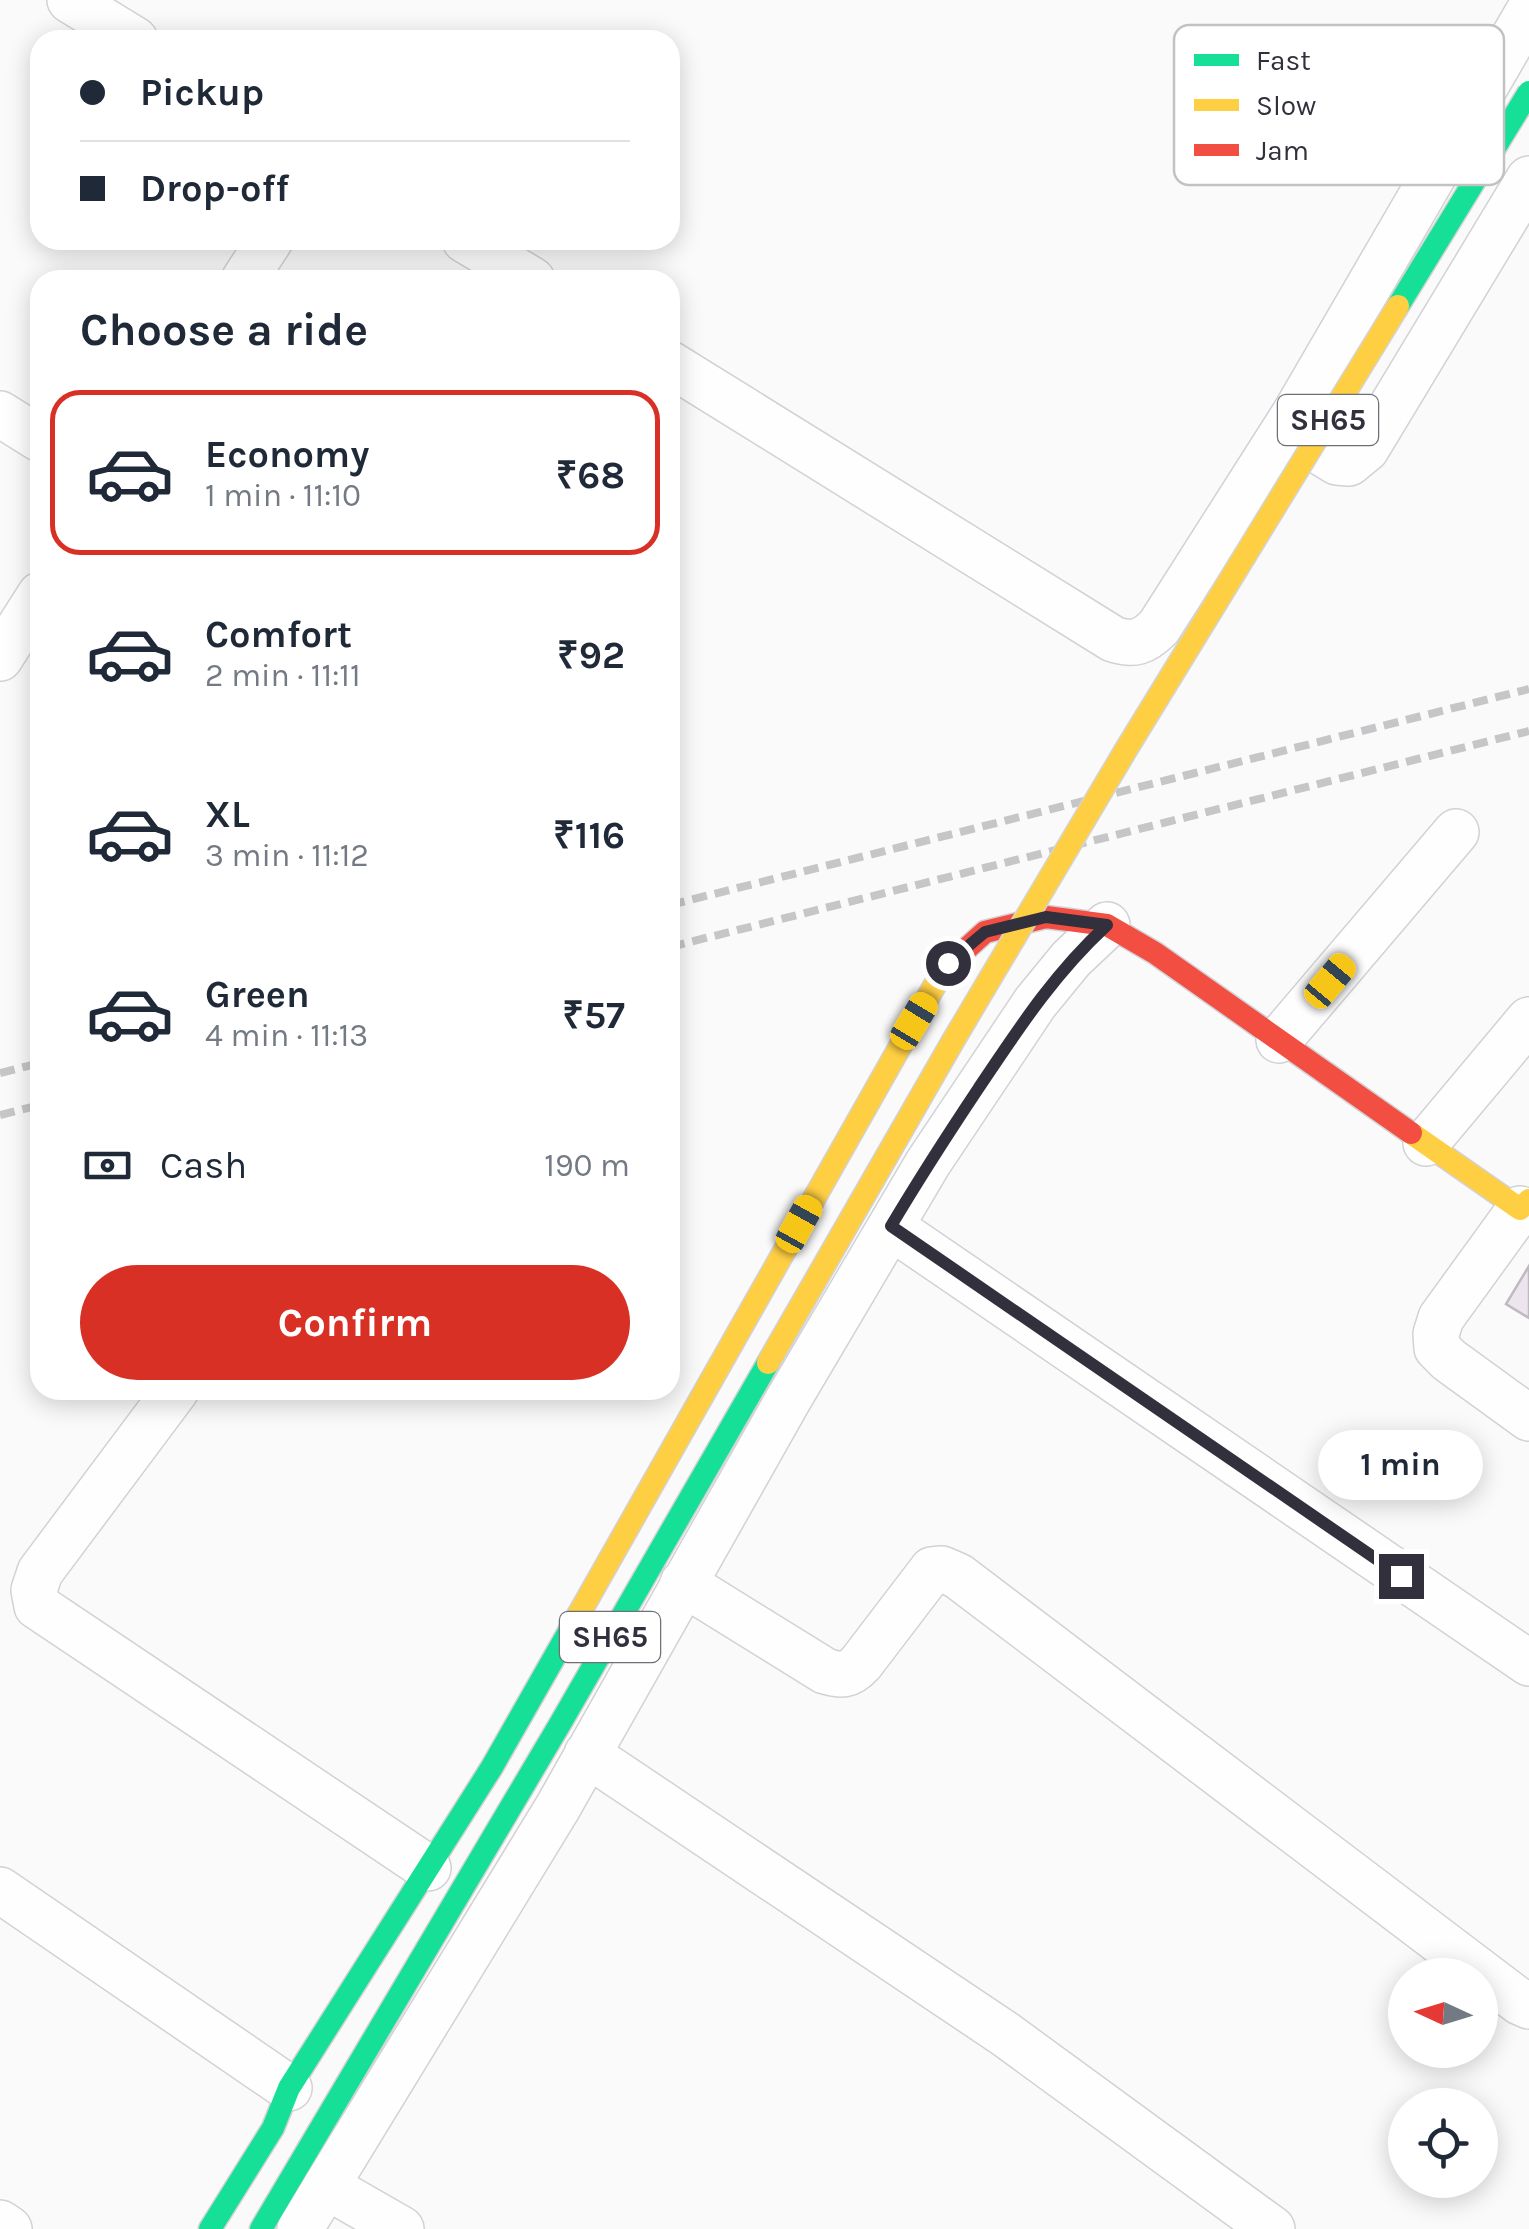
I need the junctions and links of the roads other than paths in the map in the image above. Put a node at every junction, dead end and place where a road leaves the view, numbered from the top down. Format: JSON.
{"nodes":[{"id":1,"x":70,"y":0,"type":"edge"},
{"id":2,"x":1529,"y":11,"type":"edge"},
{"id":3,"x":119,"y":30,"type":"edge"},
{"id":4,"x":1504,"y":54,"type":"edge"},
{"id":5,"x":1529,"y":92,"type":"edge"},
{"id":6,"x":1504,"y":133,"type":"edge"},
{"id":7,"x":1428,"y":185,"type":"edge"},
{"id":8,"x":1472,"y":185,"type":"edge"},
{"id":9,"x":1527,"y":187,"type":"edge"},
{"id":10,"x":482,"y":250,"type":"edge"},
{"id":11,"x":515,"y":270,"type":"edge"},
{"id":12,"x":680,"y":370,"type":"edge"},
{"id":13,"x":0,"y":414,"type":"edge"},
{"id":14,"x":1294,"y":415,"type":"junction"},
{"id":15,"x":30,"y":434,"type":"edge"},
{"id":16,"x":30,"y":611,"type":"edge"},
{"id":17,"x":0,"y":658,"type":"edge"},
{"id":18,"x":1456,"y":832,"type":"dead end"},
{"id":19,"x":1107,"y":925,"type":"junction"},
{"id":20,"x":1529,"y":1020,"type":"edge"},
{"id":21,"x":1279,"y":1040,"type":"junction"},
{"id":22,"x":1426,"y":1143,"type":"junction"},
{"id":23,"x":1525,"y":1205,"type":"edge"},
{"id":24,"x":891,"y":1226,"type":"junction"},
{"id":25,"x":169,"y":1400,"type":"edge"},
{"id":26,"x":1529,"y":1418,"type":"edge"},
{"id":27,"x":683,"y":1583,"type":"junction"},
{"id":28,"x":1529,"y":1663,"type":"edge"},
{"id":29,"x":588,"y":1754,"type":"junction"},
{"id":30,"x":428,"y":1868,"type":"junction"},
{"id":31,"x":0,"y":1890,"type":"edge"},
{"id":32,"x":1529,"y":2006,"type":"edge"},
{"id":33,"x":289,"y":2088,"type":"junction"},
{"id":34,"x":326,"y":2186,"type":"junction"},
{"id":35,"x":0,"y":2222,"type":"edge"},
{"id":36,"x":10,"y":2229,"type":"edge"},
{"id":37,"x":210,"y":2229,"type":"edge"},
{"id":38,"x":262,"y":2229,"type":"edge"},
{"id":39,"x":300,"y":2229,"type":"edge"},
{"id":40,"x":400,"y":2229,"type":"edge"},
{"id":41,"x":1272,"y":2229,"type":"edge"}],
"edges":[{"from":1,"to":3,"type":"street"},
{"from":2,"to":4,"type":"street"},
{"from":5,"to":6,"type":"main road","number":"SH65","bridge":true},
{"from":7,"to":14,"type":"street"},
{"from":8,"to":38,"type":"main road","number":"SH65","bridge":true},
{"from":9,"to":14,"type":"street"},
{"from":10,"to":11,"type":"street"},
{"from":12,"to":14,"type":"street"},
{"from":13,"to":15,"type":"street"},
{"from":16,"to":17,"type":"street"},
{"from":18,"to":21,"type":"street"},
{"from":19,"to":21,"type":"main road"},
{"from":19,"to":24,"type":"street"},
{"from":19,"to":30,"type":"main road"},
{"from":20,"to":22,"type":"street"},
{"from":21,"to":22,"type":"main road"},
{"from":22,"to":23,"type":"main road"},
{"from":23,"to":26,"type":"street"},
{"from":24,"to":27,"type":"street"},
{"from":24,"to":28,"type":"street"},
{"from":25,"to":30,"type":"street"},
{"from":27,"to":29,"type":"street"},
{"from":27,"to":32,"type":"street"},
{"from":29,"to":34,"type":"street"},
{"from":29,"to":41,"type":"street"},
{"from":30,"to":33,"type":"main road"},
{"from":31,"to":33,"type":"street"},
{"from":33,"to":37,"type":"main road"},
{"from":34,"to":39,"type":"street"},
{"from":34,"to":40,"type":"street"},
{"from":35,"to":36,"type":"street"}]}
